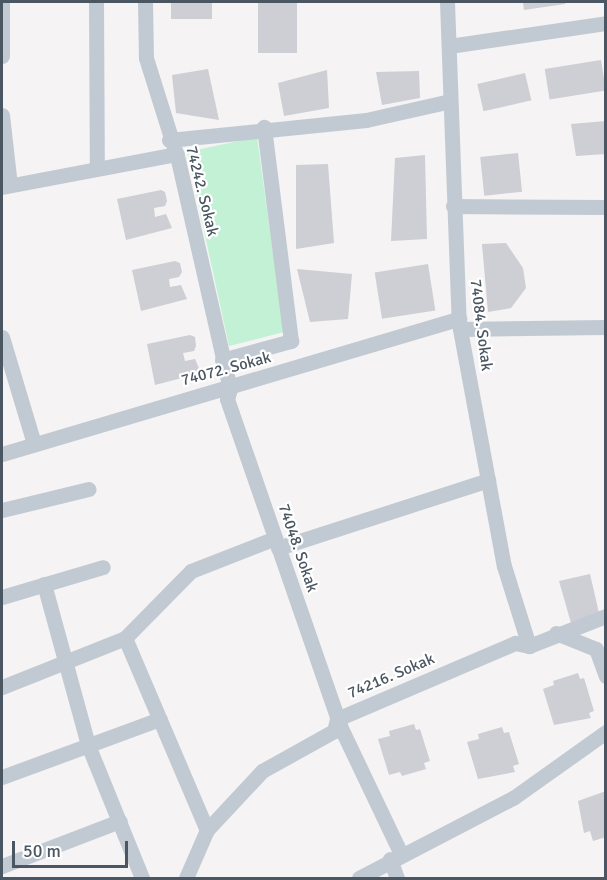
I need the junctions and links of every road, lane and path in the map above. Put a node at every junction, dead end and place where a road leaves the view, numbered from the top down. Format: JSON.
{"nodes":[{"id":1,"x":2,"y":2,"type":"edge"},
{"id":2,"x":96,"y":2,"type":"edge"},
{"id":3,"x":145,"y":2,"type":"edge"},
{"id":4,"x":447,"y":2,"type":"edge"},
{"id":5,"x":606,"y":24,"type":"edge"},
{"id":6,"x":449,"y":46,"type":"junction"},
{"id":7,"x":2,"y":56,"type":"edge"},
{"id":8,"x":450,"y":101,"type":"junction"},
{"id":9,"x":2,"y":115,"type":"edge"},
{"id":10,"x":264,"y":127,"type":"junction"},
{"id":11,"x":169,"y":140,"type":"junction"},
{"id":12,"x":177,"y":154,"type":"junction"},
{"id":13,"x":97,"y":168,"type":"junction"},
{"id":14,"x":6,"y":186,"type":"edge"},
{"id":15,"x":453,"y":206,"type":"junction"},
{"id":16,"x":606,"y":207,"type":"edge"},
{"id":17,"x":460,"y":324,"type":"junction"},
{"id":18,"x":606,"y":327,"type":"edge"},
{"id":19,"x":2,"y":338,"type":"edge"},
{"id":20,"x":222,"y":360,"type":"junction"},
{"id":21,"x":230,"y":389,"type":"junction"},
{"id":22,"x":34,"y":444,"type":"junction"},
{"id":23,"x":2,"y":454,"type":"edge"},
{"id":24,"x":488,"y":480,"type":"junction"},
{"id":25,"x":89,"y":489,"type":"dead end"},
{"id":26,"x":2,"y":510,"type":"edge"},
{"id":27,"x":277,"y":543,"type":"junction"},
{"id":28,"x":103,"y":567,"type":"dead end"},
{"id":29,"x":44,"y":584,"type":"junction"},
{"id":30,"x":2,"y":597,"type":"edge"},
{"id":31,"x":606,"y":616,"type":"edge"},
{"id":32,"x":556,"y":633,"type":"junction"},
{"id":33,"x":125,"y":638,"type":"junction"},
{"id":34,"x":529,"y":646,"type":"junction"},
{"id":35,"x":65,"y":665,"type":"junction"},
{"id":36,"x":606,"y":676,"type":"edge"},
{"id":37,"x":2,"y":687,"type":"edge"},
{"id":38,"x":160,"y":719,"type":"junction"},
{"id":39,"x":338,"y":719,"type":"junction"},
{"id":40,"x":606,"y":732,"type":"edge"},
{"id":41,"x":88,"y":745,"type":"junction"},
{"id":42,"x":2,"y":777,"type":"edge"},
{"id":43,"x":120,"y":821,"type":"junction"},
{"id":44,"x":207,"y":830,"type":"junction"},
{"id":45,"x":395,"y":857,"type":"junction"},
{"id":46,"x":2,"y":866,"type":"edge"},
{"id":47,"x":142,"y":879,"type":"edge"},
{"id":48,"x":186,"y":879,"type":"edge"},
{"id":49,"x":359,"y":879,"type":"edge"},
{"id":50,"x":397,"y":879,"type":"edge"}],
"edges":[{"from":1,"to":7,"type":"street"},
{"from":2,"to":13,"type":"street"},
{"from":3,"to":11,"type":"street","name":"74242. Sokak"},
{"from":4,"to":6,"type":"street","name":"74084. Sokak"},
{"from":5,"to":6,"type":"street"},
{"from":6,"to":8,"type":"street","name":"74084. Sokak"},
{"from":8,"to":10,"type":"street"},
{"from":8,"to":15,"type":"street","name":"74084. Sokak"},
{"from":9,"to":14,"type":"street"},
{"from":10,"to":11,"type":"street"},
{"from":10,"to":20,"type":"street"},
{"from":11,"to":12,"type":"street","name":"74242. Sokak"},
{"from":12,"to":13,"type":"street"},
{"from":12,"to":20,"type":"street","name":"74242. Sokak"},
{"from":13,"to":14,"type":"street"},
{"from":15,"to":16,"type":"street"},
{"from":15,"to":17,"type":"street","name":"74084. Sokak"},
{"from":17,"to":18,"type":"street","name":"74072. Sokak"},
{"from":17,"to":21,"type":"street","name":"74072. Sokak"},
{"from":17,"to":24,"type":"street","name":"74084. Sokak"},
{"from":19,"to":22,"type":"street"},
{"from":20,"to":21,"type":"street","name":"74242. Sokak"},
{"from":21,"to":22,"type":"street","name":"74072. Sokak"},
{"from":21,"to":27,"type":"street","name":"74048. Sokak"},
{"from":22,"to":23,"type":"street","name":"74072. Sokak"},
{"from":24,"to":27,"type":"street"},
{"from":24,"to":34,"type":"street","name":"74084. Sokak"},
{"from":25,"to":26,"type":"street"},
{"from":27,"to":33,"type":"street"},
{"from":27,"to":39,"type":"street","name":"74048. Sokak"},
{"from":28,"to":29,"type":"street"},
{"from":29,"to":30,"type":"street"},
{"from":29,"to":35,"type":"street"},
{"from":31,"to":32,"type":"street","name":"74216. Sokak"},
{"from":32,"to":34,"type":"street","name":"74216. Sokak"},
{"from":32,"to":36,"type":"street"},
{"from":33,"to":35,"type":"street"},
{"from":33,"to":38,"type":"street"},
{"from":34,"to":39,"type":"street","name":"74216. Sokak"},
{"from":35,"to":37,"type":"street"},
{"from":35,"to":41,"type":"street"},
{"from":38,"to":41,"type":"street"},
{"from":38,"to":44,"type":"street"},
{"from":39,"to":44,"type":"street","name":"74216. Sokak"},
{"from":39,"to":45,"type":"street","name":"74048. Sokak"},
{"from":40,"to":45,"type":"street"},
{"from":41,"to":42,"type":"street"},
{"from":41,"to":43,"type":"street"},
{"from":43,"to":46,"type":"street"},
{"from":43,"to":47,"type":"street"},
{"from":44,"to":48,"type":"street","name":"74216. Sokak"},
{"from":45,"to":49,"type":"street"},
{"from":45,"to":50,"type":"street","name":"74048. Sokak"}]}
